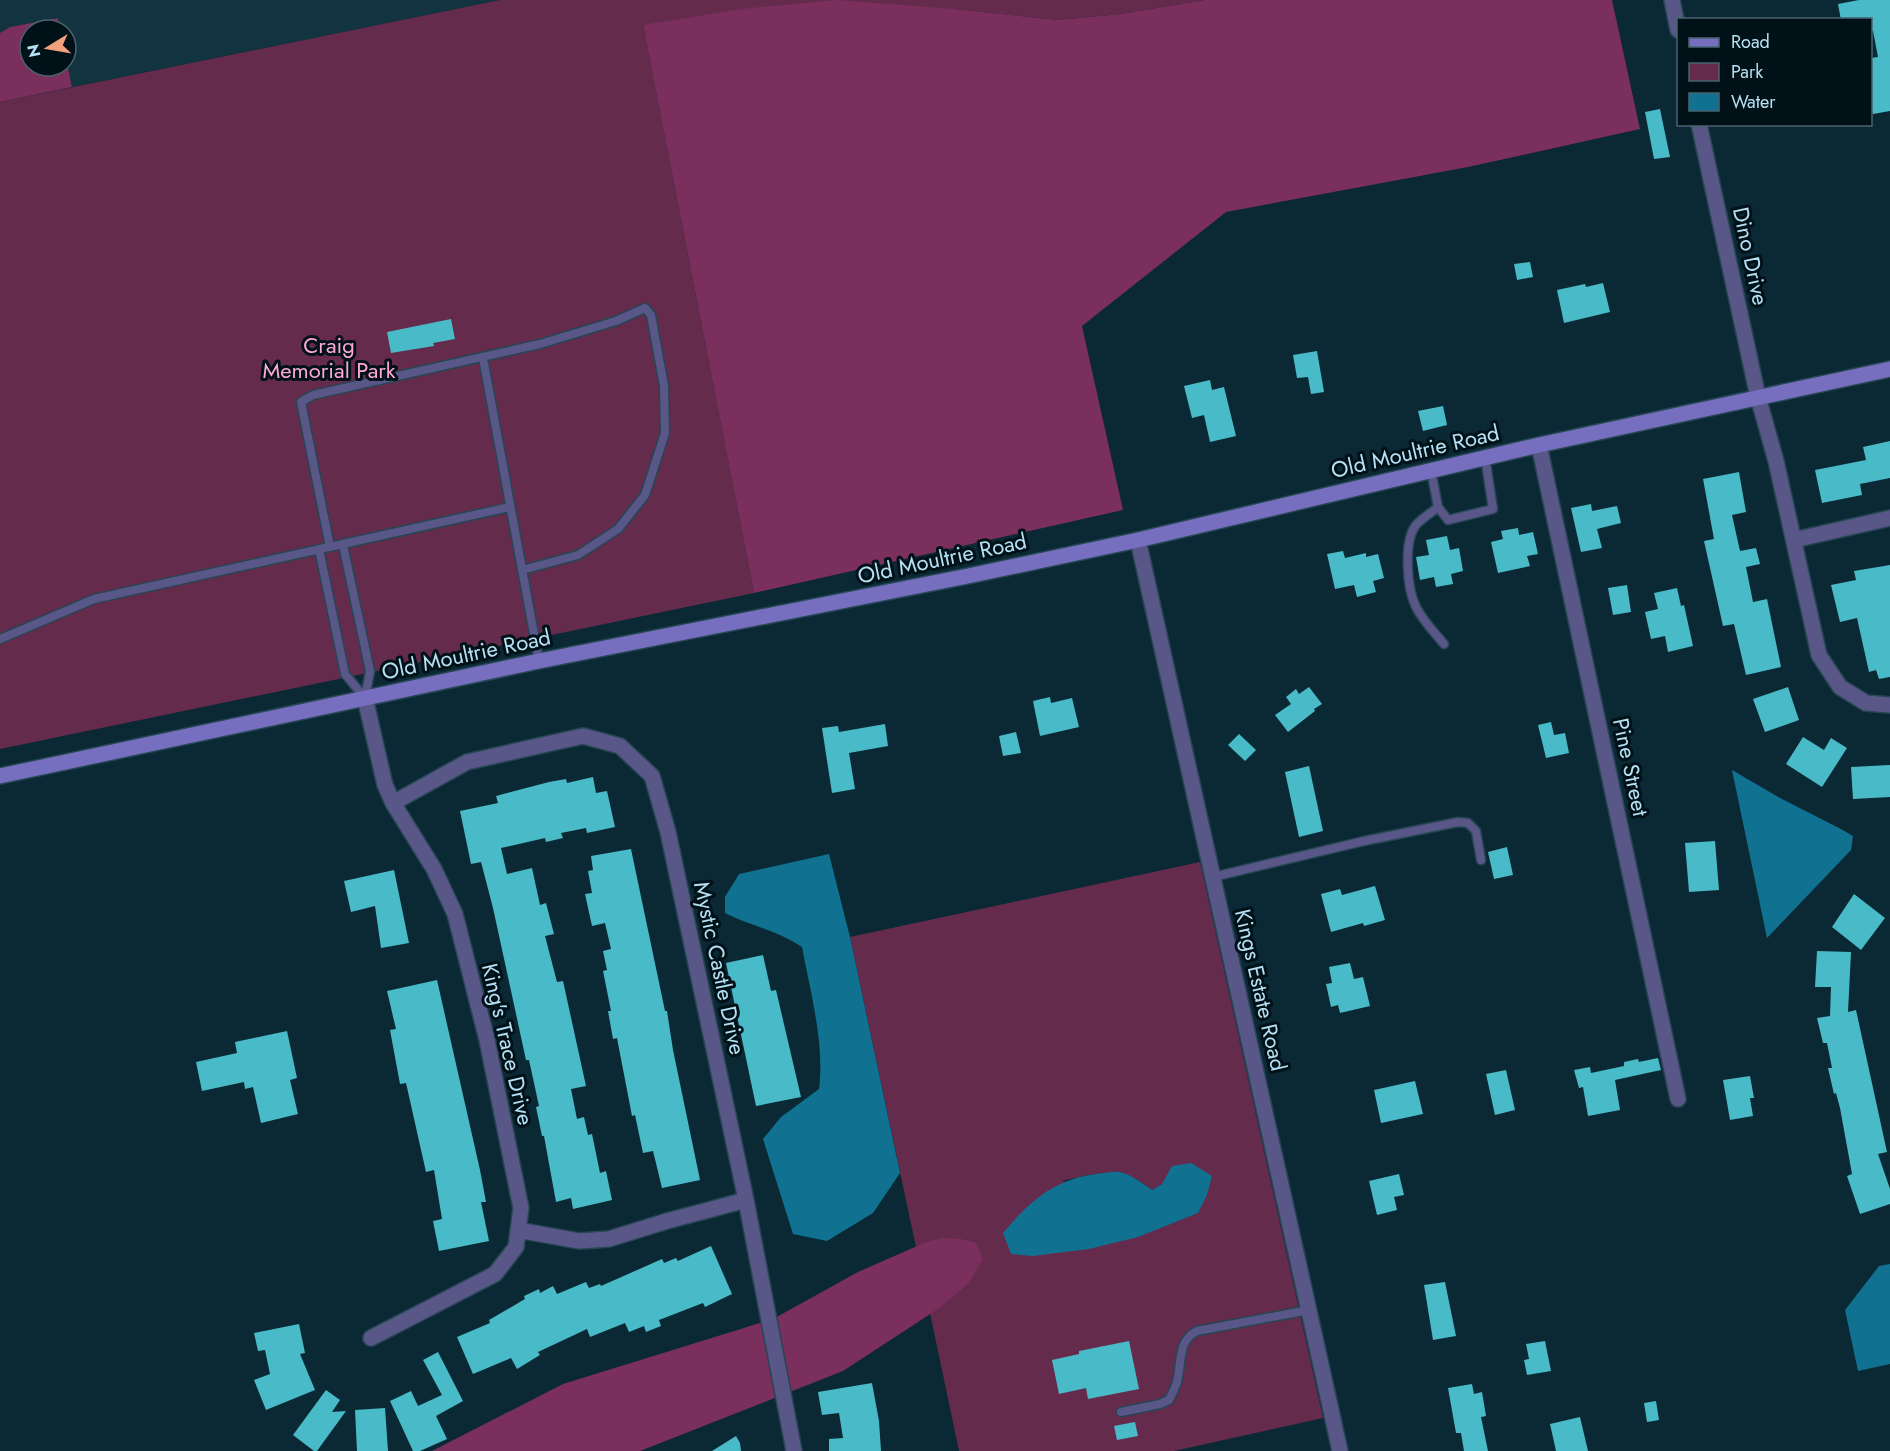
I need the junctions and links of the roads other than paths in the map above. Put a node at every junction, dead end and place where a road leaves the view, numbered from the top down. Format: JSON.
{"nodes":[{"id":1,"x":1672,"y":0,"type":"edge"},
{"id":2,"x":1677,"y":25,"type":"edge"},
{"id":3,"x":1699,"y":126,"type":"edge"},
{"id":4,"x":483,"y":358,"type":"junction"},
{"id":5,"x":1890,"y":369,"type":"edge"},
{"id":6,"x":1758,"y":397,"type":"junction"},
{"id":7,"x":1539,"y":445,"type":"junction"},
{"id":8,"x":1485,"y":457,"type":"junction"},
{"id":9,"x":1431,"y":470,"type":"junction"},
{"id":10,"x":510,"y":507,"type":"junction"},
{"id":11,"x":1438,"y":507,"type":"junction"},
{"id":12,"x":1890,"y":518,"type":"edge"},
{"id":13,"x":1138,"y":540,"type":"junction"},
{"id":14,"x":1794,"y":540,"type":"junction"},
{"id":15,"x":343,"y":545,"type":"junction"},
{"id":16,"x":330,"y":547,"type":"junction"},
{"id":17,"x":319,"y":549,"type":"junction"},
{"id":18,"x":522,"y":570,"type":"junction"},
{"id":19,"x":0,"y":639,"type":"edge"},
{"id":20,"x":1444,"y":644,"type":"dead end"},
{"id":21,"x":539,"y":661,"type":"junction"},
{"id":22,"x":365,"y":698,"type":"junction"},
{"id":23,"x":1890,"y":705,"type":"edge"},
{"id":24,"x":0,"y":776,"type":"edge"},
{"id":25,"x":393,"y":804,"type":"junction"},
{"id":26,"x":1481,"y":860,"type":"dead end"},
{"id":27,"x":1213,"y":877,"type":"junction"},
{"id":28,"x":1678,"y":1099,"type":"dead end"},
{"id":29,"x":746,"y":1200,"type":"junction"},
{"id":30,"x":518,"y":1230,"type":"junction"},
{"id":31,"x":1309,"y":1310,"type":"junction"},
{"id":32,"x":371,"y":1338,"type":"dead end"},
{"id":33,"x":1121,"y":1412,"type":"dead end"},
{"id":34,"x":794,"y":1451,"type":"edge"},
{"id":35,"x":1340,"y":1451,"type":"edge"}],
"edges":[{"from":1,"to":2,"type":"street"},
{"from":3,"to":6,"type":"street","name":"Dino Drive"},
{"from":4,"to":10,"type":"lane"},
{"from":4,"to":16,"type":"lane"},
{"from":4,"to":18,"type":"lane"},
{"from":5,"to":6,"type":"main road","name":"Old Moultrie Road"},
{"from":6,"to":7,"type":"main road","name":"Old Moultrie Road"},
{"from":6,"to":14,"type":"street","name":"Dino Drive"},
{"from":7,"to":8,"type":"main road","name":"Old Moultrie Road"},
{"from":7,"to":28,"type":"street","name":"Pine Street"},
{"from":8,"to":9,"type":"main road","name":"Old Moultrie Road"},
{"from":8,"to":11,"type":"lane"},
{"from":9,"to":11,"type":"lane"},
{"from":9,"to":13,"type":"main road","name":"Old Moultrie Road"},
{"from":10,"to":15,"type":"lane"},
{"from":10,"to":18,"type":"lane"},
{"from":11,"to":20,"type":"lane"},
{"from":12,"to":14,"type":"street"},
{"from":13,"to":21,"type":"main road","name":"Old Moultrie Road"},
{"from":13,"to":27,"type":"street","name":"Kings Estate Road"},
{"from":14,"to":23,"type":"street","name":"Dino Drive"},
{"from":15,"to":16,"type":"lane"},
{"from":15,"to":22,"type":"lane"},
{"from":16,"to":17,"type":"lane"},
{"from":17,"to":19,"type":"lane"},
{"from":17,"to":22,"type":"lane"},
{"from":18,"to":21,"type":"lane"},
{"from":21,"to":22,"type":"main road","name":"Old Moultrie Road"},
{"from":22,"to":24,"type":"main road","name":"Old Moultrie Road"},
{"from":22,"to":25,"type":"street","name":"King's Trace Drive"},
{"from":25,"to":29,"type":"street","name":"Mystic Castle Drive"},
{"from":25,"to":30,"type":"street","name":"King's Trace Drive"},
{"from":26,"to":27,"type":"lane"},
{"from":27,"to":31,"type":"street","name":"Kings Estate Road"},
{"from":29,"to":30,"type":"street"},
{"from":29,"to":34,"type":"street","name":"Mystic Castle Drive"},
{"from":30,"to":32,"type":"street","name":"King's Trace Drive"},
{"from":31,"to":33,"type":"lane"},
{"from":31,"to":35,"type":"street","name":"Kings Estate Road"}]}
